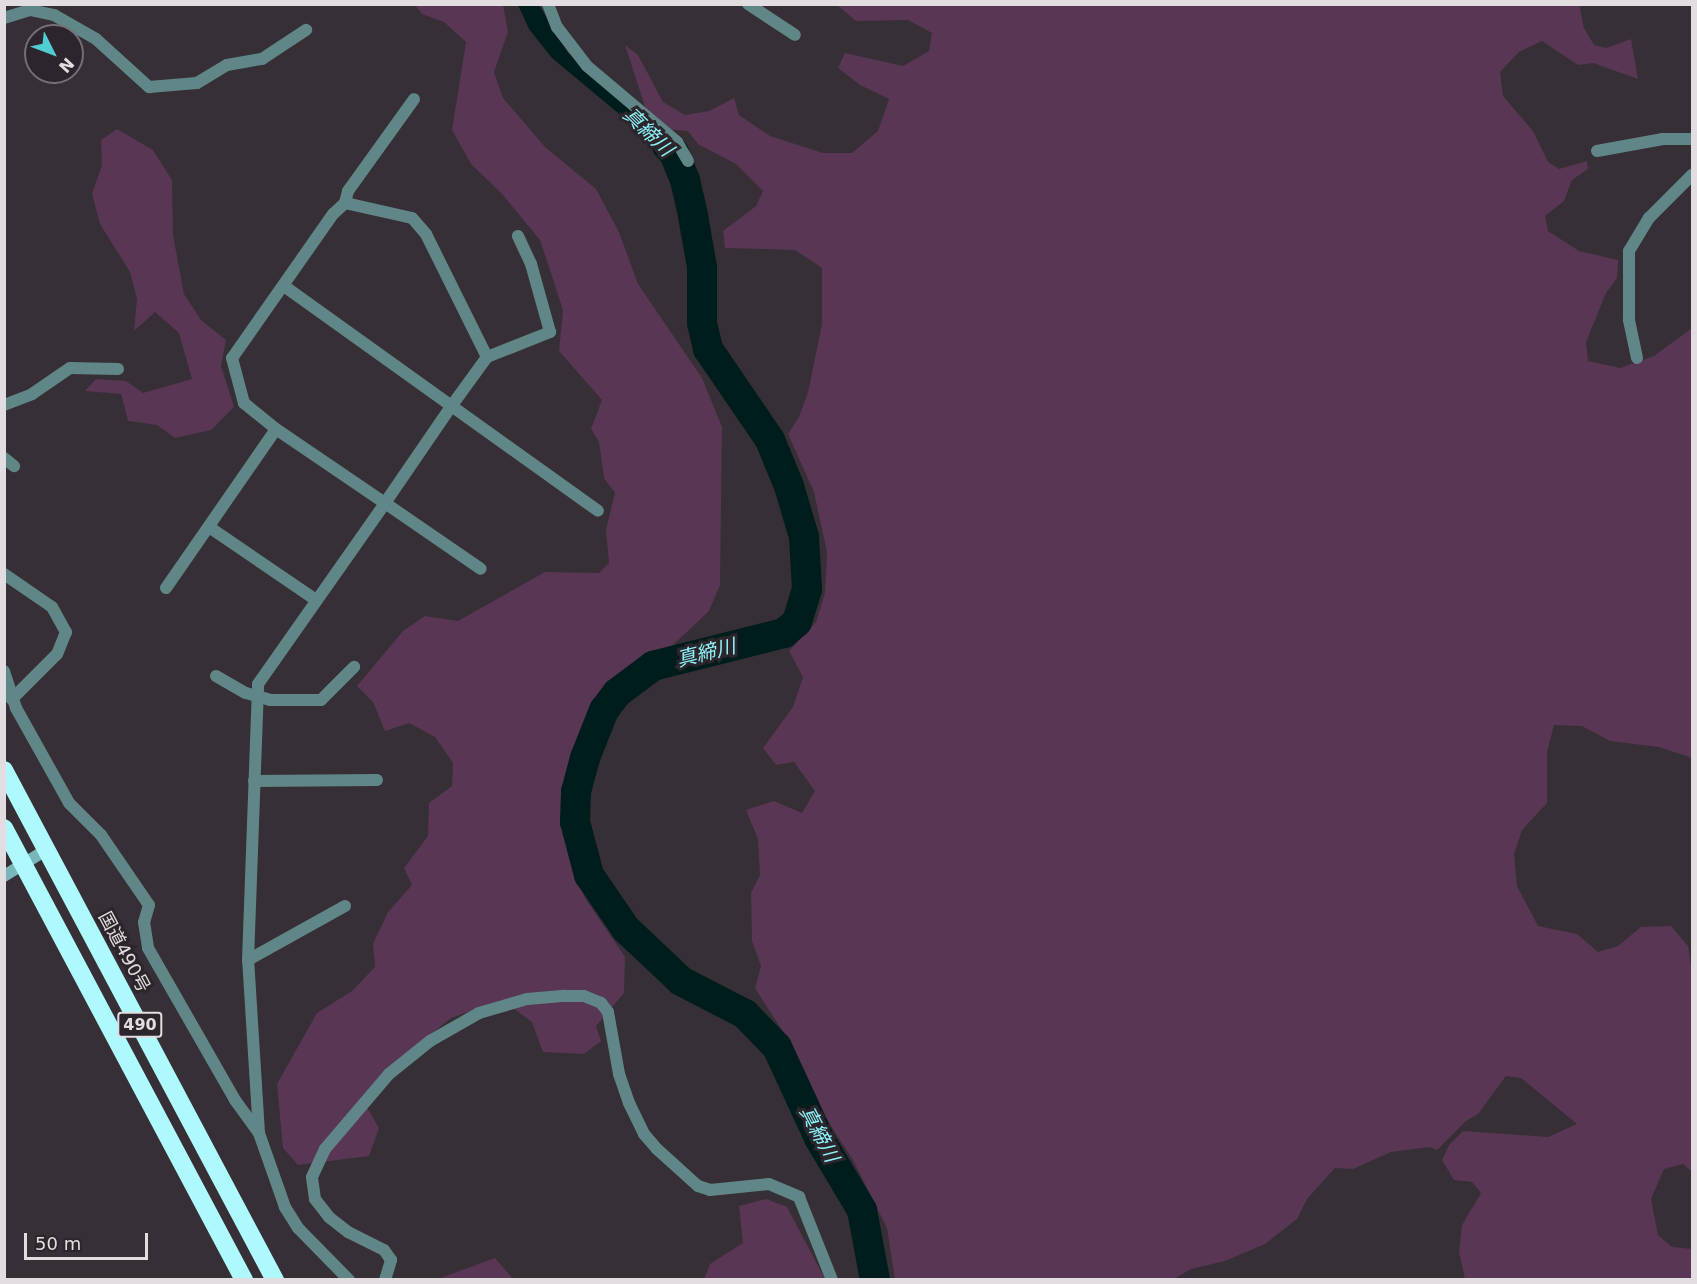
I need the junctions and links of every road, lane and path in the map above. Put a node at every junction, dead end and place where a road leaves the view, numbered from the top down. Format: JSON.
{"nodes":[{"id":1,"x":548,"y":4,"type":"edge"},
{"id":2,"x":748,"y":4,"type":"edge"},
{"id":3,"x":4,"y":18,"type":"edge"},
{"id":4,"x":306,"y":30,"type":"dead end"},
{"id":5,"x":795,"y":34,"type":"dead end"},
{"id":6,"x":414,"y":99,"type":"dead end"},
{"id":7,"x":1692,"y":139,"type":"edge"},
{"id":8,"x":1597,"y":150,"type":"dead end"},
{"id":9,"x":688,"y":161,"type":"dead end"},
{"id":10,"x":1692,"y":175,"type":"edge"},
{"id":11,"x":345,"y":203,"type":"junction"},
{"id":12,"x":518,"y":236,"type":"dead end"},
{"id":13,"x":284,"y":286,"type":"junction"},
{"id":14,"x":487,"y":357,"type":"junction"},
{"id":15,"x":1637,"y":358,"type":"dead end"},
{"id":16,"x":118,"y":369,"type":"dead end"},
{"id":17,"x":4,"y":405,"type":"edge"},
{"id":18,"x":450,"y":408,"type":"junction"},
{"id":19,"x":276,"y":429,"type":"junction"},
{"id":20,"x":385,"y":503,"type":"junction"},
{"id":21,"x":598,"y":511,"type":"dead end"},
{"id":22,"x":209,"y":527,"type":"junction"},
{"id":23,"x":481,"y":569,"type":"dead end"},
{"id":24,"x":4,"y":574,"type":"edge"},
{"id":25,"x":166,"y":588,"type":"dead end"},
{"id":26,"x":316,"y":600,"type":"junction"},
{"id":27,"x":354,"y":667,"type":"dead end"},
{"id":28,"x":4,"y":671,"type":"edge"},
{"id":29,"x":216,"y":676,"type":"dead end"},
{"id":30,"x":257,"y":695,"type":"junction"},
{"id":31,"x":12,"y":699,"type":"junction"},
{"id":32,"x":4,"y":770,"type":"edge"},
{"id":33,"x":377,"y":780,"type":"dead end"},
{"id":34,"x":254,"y":781,"type":"junction"},
{"id":35,"x":4,"y":828,"type":"edge"},
{"id":36,"x":46,"y":850,"type":"junction"},
{"id":37,"x":23,"y":863,"type":"junction"},
{"id":38,"x":4,"y":876,"type":"edge"},
{"id":39,"x":345,"y":906,"type":"dead end"},
{"id":40,"x":248,"y":960,"type":"junction"},
{"id":41,"x":259,"y":1132,"type":"junction"},
{"id":42,"x":244,"y":1280,"type":"edge"},
{"id":43,"x":275,"y":1280,"type":"edge"},
{"id":44,"x":349,"y":1280,"type":"edge"},
{"id":45,"x":385,"y":1280,"type":"edge"},
{"id":46,"x":832,"y":1280,"type":"edge"}],
"edges":[{"from":1,"to":9,"type":"street"},
{"from":2,"to":5,"type":"street"},
{"from":3,"to":4,"type":"street"},
{"from":6,"to":11,"type":"street"},
{"from":7,"to":8,"type":"street"},
{"from":10,"to":15,"type":"street"},
{"from":11,"to":13,"type":"street"},
{"from":11,"to":14,"type":"street"},
{"from":12,"to":14,"type":"street"},
{"from":13,"to":18,"type":"street"},
{"from":13,"to":19,"type":"street"},
{"from":14,"to":18,"type":"street"},
{"from":16,"to":17,"type":"street"},
{"from":18,"to":20,"type":"street"},
{"from":18,"to":21,"type":"street"},
{"from":19,"to":20,"type":"street"},
{"from":19,"to":22,"type":"street"},
{"from":20,"to":23,"type":"street"},
{"from":20,"to":26,"type":"street"},
{"from":22,"to":25,"type":"street"},
{"from":22,"to":26,"type":"street"},
{"from":24,"to":31,"type":"street"},
{"from":26,"to":30,"type":"street"},
{"from":27,"to":30,"type":"street"},
{"from":28,"to":31,"type":"street"},
{"from":29,"to":30,"type":"street"},
{"from":30,"to":34,"type":"street"},
{"from":31,"to":41,"type":"street"},
{"from":32,"to":36,"type":"highway","name":"国道490号","number":"490"},
{"from":33,"to":34,"type":"street"},
{"from":34,"to":40,"type":"street"},
{"from":35,"to":37,"type":"highway","number":"490"},
{"from":36,"to":37,"type":"street"},
{"from":36,"to":43,"type":"highway","name":"国道490号","number":"490"},
{"from":37,"to":38,"type":"street"},
{"from":37,"to":42,"type":"highway","number":"490"},
{"from":39,"to":40,"type":"street"},
{"from":40,"to":41,"type":"street"},
{"from":41,"to":44,"type":"street"},
{"from":45,"to":46,"type":"street"}]}
